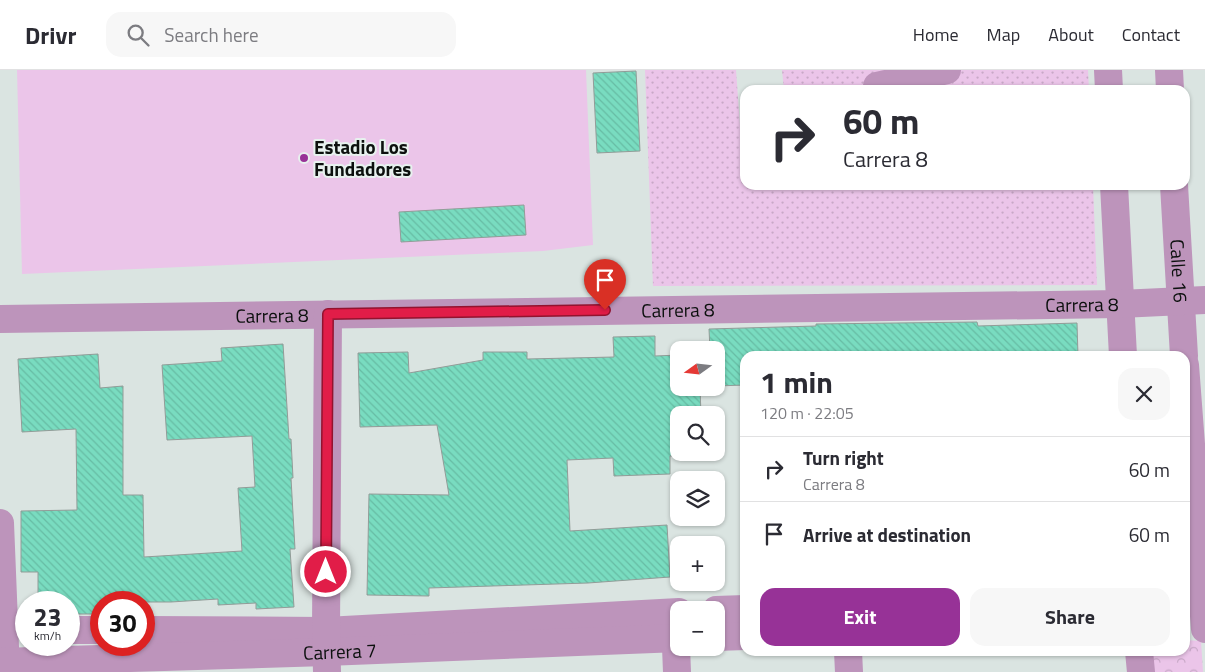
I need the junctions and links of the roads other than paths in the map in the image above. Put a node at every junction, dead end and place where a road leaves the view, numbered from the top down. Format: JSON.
{"nodes":[{"id":1,"x":947,"y":70,"type":"edge"},
{"id":2,"x":1108,"y":70,"type":"edge"},
{"id":3,"x":1169,"y":70,"type":"edge"},
{"id":4,"x":881,"y":85,"type":"edge"},
{"id":5,"x":1109,"y":85,"type":"edge"},
{"id":6,"x":1170,"y":85,"type":"edge"},
{"id":7,"x":1114,"y":190,"type":"edge"},
{"id":8,"x":1175,"y":190,"type":"edge"},
{"id":9,"x":1192,"y":301,"type":"edge"},
{"id":10,"x":1120,"y":304,"type":"junction"},
{"id":11,"x":328,"y":314,"type":"junction"},
{"id":12,"x":0,"y":320,"type":"edge"},
{"id":13,"x":1123,"y":351,"type":"edge"},
{"id":14,"x":1185,"y":351,"type":"edge"},
{"id":15,"x":1190,"y":451,"type":"edge"},
{"id":16,"x":0,"y":523,"type":"edge"},
{"id":17,"x":1199,"y":605,"type":"edge"},
{"id":18,"x":725,"y":610,"type":"edge"},
{"id":19,"x":740,"y":610,"type":"edge"},
{"id":20,"x":670,"y":626,"type":"edge"},
{"id":21,"x":10,"y":630,"type":"edge"},
{"id":22,"x":155,"y":631,"type":"edge"},
{"id":23,"x":740,"y":636,"type":"edge"},
{"id":24,"x":725,"y":637,"type":"edge"},
{"id":25,"x":326,"y":652,"type":"edge"},
{"id":26,"x":677,"y":656,"type":"edge"},
{"id":27,"x":848,"y":656,"type":"edge"},
{"id":28,"x":1139,"y":656,"type":"edge"},
{"id":29,"x":4,"y":665,"type":"edge"},
{"id":30,"x":677,"y":672,"type":"edge"},
{"id":31,"x":849,"y":672,"type":"edge"},
{"id":32,"x":1141,"y":672,"type":"edge"}],
"edges":[{"from":1,"to":4,"type":"street"},
{"from":2,"to":5,"type":"street"},
{"from":3,"to":6,"type":"street"},
{"from":7,"to":10,"type":"street"},
{"from":8,"to":9,"type":"street","name":"Calle 16"},
{"from":9,"to":10,"type":"street","name":"Carrera 8"},
{"from":9,"to":14,"type":"street","name":"Calle 16"},
{"from":10,"to":11,"type":"street","name":"Carrera 8"},
{"from":10,"to":13,"type":"street"},
{"from":11,"to":12,"type":"street","name":"Carrera 8"},
{"from":11,"to":25,"type":"street"},
{"from":15,"to":17,"type":"street"},
{"from":16,"to":21,"type":"street"},
{"from":18,"to":19,"type":"street"},
{"from":20,"to":25,"type":"street","name":"Carrera 7"},
{"from":21,"to":29,"type":"street"},
{"from":22,"to":25,"type":"street","name":"Carrera 7"},
{"from":23,"to":24,"type":"street"},
{"from":25,"to":29,"type":"street","name":"Carrera 7"},
{"from":26,"to":30,"type":"street"},
{"from":27,"to":31,"type":"street"},
{"from":28,"to":32,"type":"street"}]}
